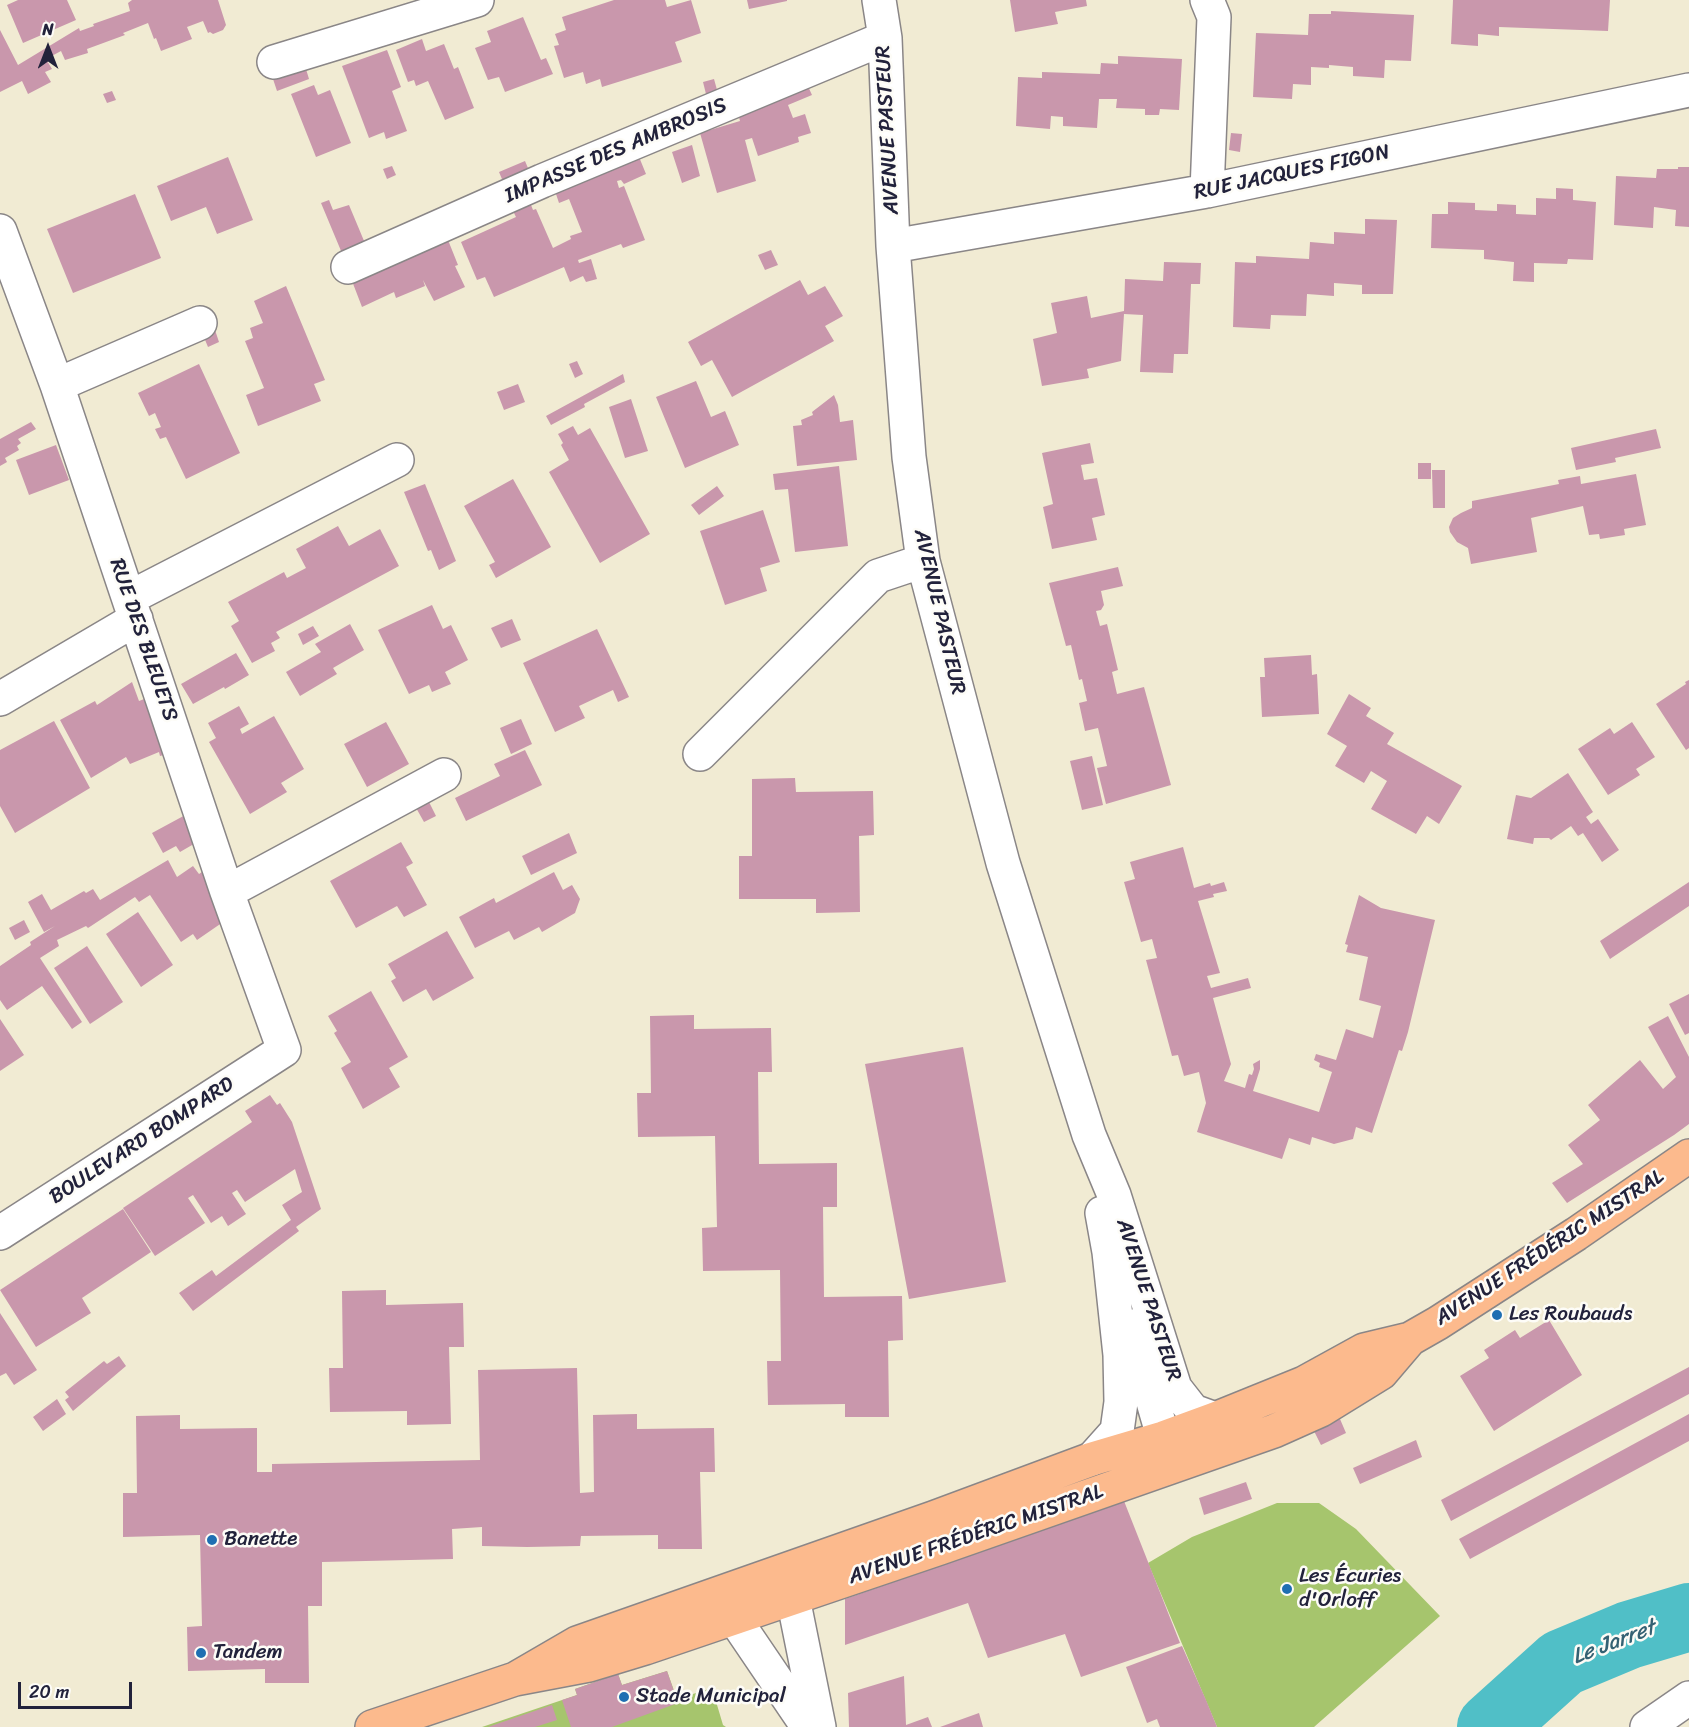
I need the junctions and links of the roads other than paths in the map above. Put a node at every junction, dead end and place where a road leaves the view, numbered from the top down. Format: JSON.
{"nodes":[{"id":1,"x":477,"y":0,"type":"edge"},
{"id":2,"x":879,"y":0,"type":"edge"},
{"id":3,"x":1207,"y":0,"type":"edge"},
{"id":4,"x":885,"y":38,"type":"junction"},
{"id":5,"x":274,"y":62,"type":"dead end"},
{"id":6,"x":1689,"y":90,"type":"edge"},
{"id":7,"x":1207,"y":191,"type":"junction"},
{"id":8,"x":0,"y":231,"type":"edge"},
{"id":9,"x":893,"y":246,"type":"junction"},
{"id":10,"x":348,"y":267,"type":"dead end"},
{"id":11,"x":200,"y":323,"type":"dead end"},
{"id":12,"x":57,"y":385,"type":"junction"},
{"id":13,"x":397,"y":460,"type":"dead end"},
{"id":14,"x":923,"y":561,"type":"junction"},
{"id":15,"x":133,"y":609,"type":"junction"},
{"id":16,"x":0,"y":699,"type":"edge"},
{"id":17,"x":699,"y":754,"type":"dead end"},
{"id":18,"x":444,"y":775,"type":"dead end"},
{"id":19,"x":227,"y":892,"type":"junction"},
{"id":20,"x":284,"y":1050,"type":"joint"},
{"id":21,"x":1089,"y":1135,"type":"junction"},
{"id":22,"x":1689,"y":1156,"type":"edge"},
{"id":23,"x":0,"y":1233,"type":"edge"},
{"id":24,"x":1109,"y":1252,"type":"junction"},
{"id":25,"x":1410,"y":1339,"type":"junction"},
{"id":26,"x":1215,"y":1419,"type":"junction"},
{"id":27,"x":1225,"y":1449,"type":"junction"},
{"id":28,"x":1167,"y":1453,"type":"junction"},
{"id":29,"x":1092,"y":1459,"type":"junction"},
{"id":30,"x":789,"y":1584,"type":"junction"},
{"id":31,"x":726,"y":1606,"type":"junction"},
{"id":32,"x":1689,"y":1698,"type":"edge"},
{"id":33,"x":372,"y":1727,"type":"edge"},
{"id":34,"x":808,"y":1727,"type":"edge"},
{"id":35,"x":819,"y":1727,"type":"edge"},
{"id":36,"x":1647,"y":1727,"type":"edge"}],
"edges":[{"from":1,"to":5,"type":"street"},
{"from":2,"to":4,"type":"street","name":"AVENUE PASTEUR"},
{"from":3,"to":7,"type":"street"},
{"from":4,"to":9,"type":"street","name":"AVENUE PASTEUR"},
{"from":4,"to":10,"type":"street","name":"IMPASSE DES AMBROSIS"},
{"from":6,"to":7,"type":"street","name":"RUE JACQUES FIGON"},
{"from":7,"to":9,"type":"street","name":"RUE JACQUES FIGON"},
{"from":8,"to":12,"type":"street","name":"RUE DES BLEUETS"},
{"from":9,"to":14,"type":"street","name":"AVENUE PASTEUR"},
{"from":11,"to":12,"type":"street"},
{"from":12,"to":15,"type":"street","name":"RUE DES BLEUETS"},
{"from":13,"to":15,"type":"street"},
{"from":14,"to":17,"type":"street"},
{"from":14,"to":21,"type":"street","name":"AVENUE PASTEUR"},
{"from":15,"to":16,"type":"street"},
{"from":15,"to":19,"type":"street","name":"RUE DES BLEUETS"},
{"from":18,"to":19,"type":"street"},
{"from":19,"to":20,"type":"street","name":"RUE DES BLEUETS"},
{"from":20,"to":23,"type":"street","name":"BOULEVARD BOMPARD"},
{"from":21,"to":24,"type":"street","name":"AVENUE PASTEUR"},
{"from":21,"to":26,"type":"street","name":"AVENUE PASTEUR"},
{"from":22,"to":25,"type":"main road","name":"AVENUE FRÉDÉRIC MISTRAL"},
{"from":24,"to":28,"type":"street","name":"AVENUE PASTEUR"},
{"from":24,"to":29,"type":"street","name":"AVENUE PASTEUR"},
{"from":25,"to":26,"type":"main road","name":"AVENUE FRÉDÉRIC MISTRAL"},
{"from":25,"to":27,"type":"main road","name":"AVENUE FRÉDÉRIC MISTRAL"},
{"from":26,"to":27,"type":"street"},
{"from":26,"to":28,"type":"main road","name":"AVENUE FRÉDÉRIC MISTRAL"},
{"from":27,"to":28,"type":"main road","name":"AVENUE FRÉDÉRIC MISTRAL"},
{"from":28,"to":29,"type":"main road","name":"AVENUE FRÉDÉRIC MISTRAL"},
{"from":28,"to":30,"type":"main road","name":"AVENUE FRÉDÉRIC MISTRAL"},
{"from":29,"to":30,"type":"main road","name":"AVENUE FRÉDÉRIC MISTRAL"},
{"from":30,"to":31,"type":"main road","name":"AVENUE FRÉDÉRIC MISTRAL"},
{"from":30,"to":35,"type":"street"},
{"from":31,"to":33,"type":"main road","name":"AVENUE FRÉDÉRIC MISTRAL"},
{"from":31,"to":34,"type":"street"},
{"from":32,"to":36,"type":"street"}]}
